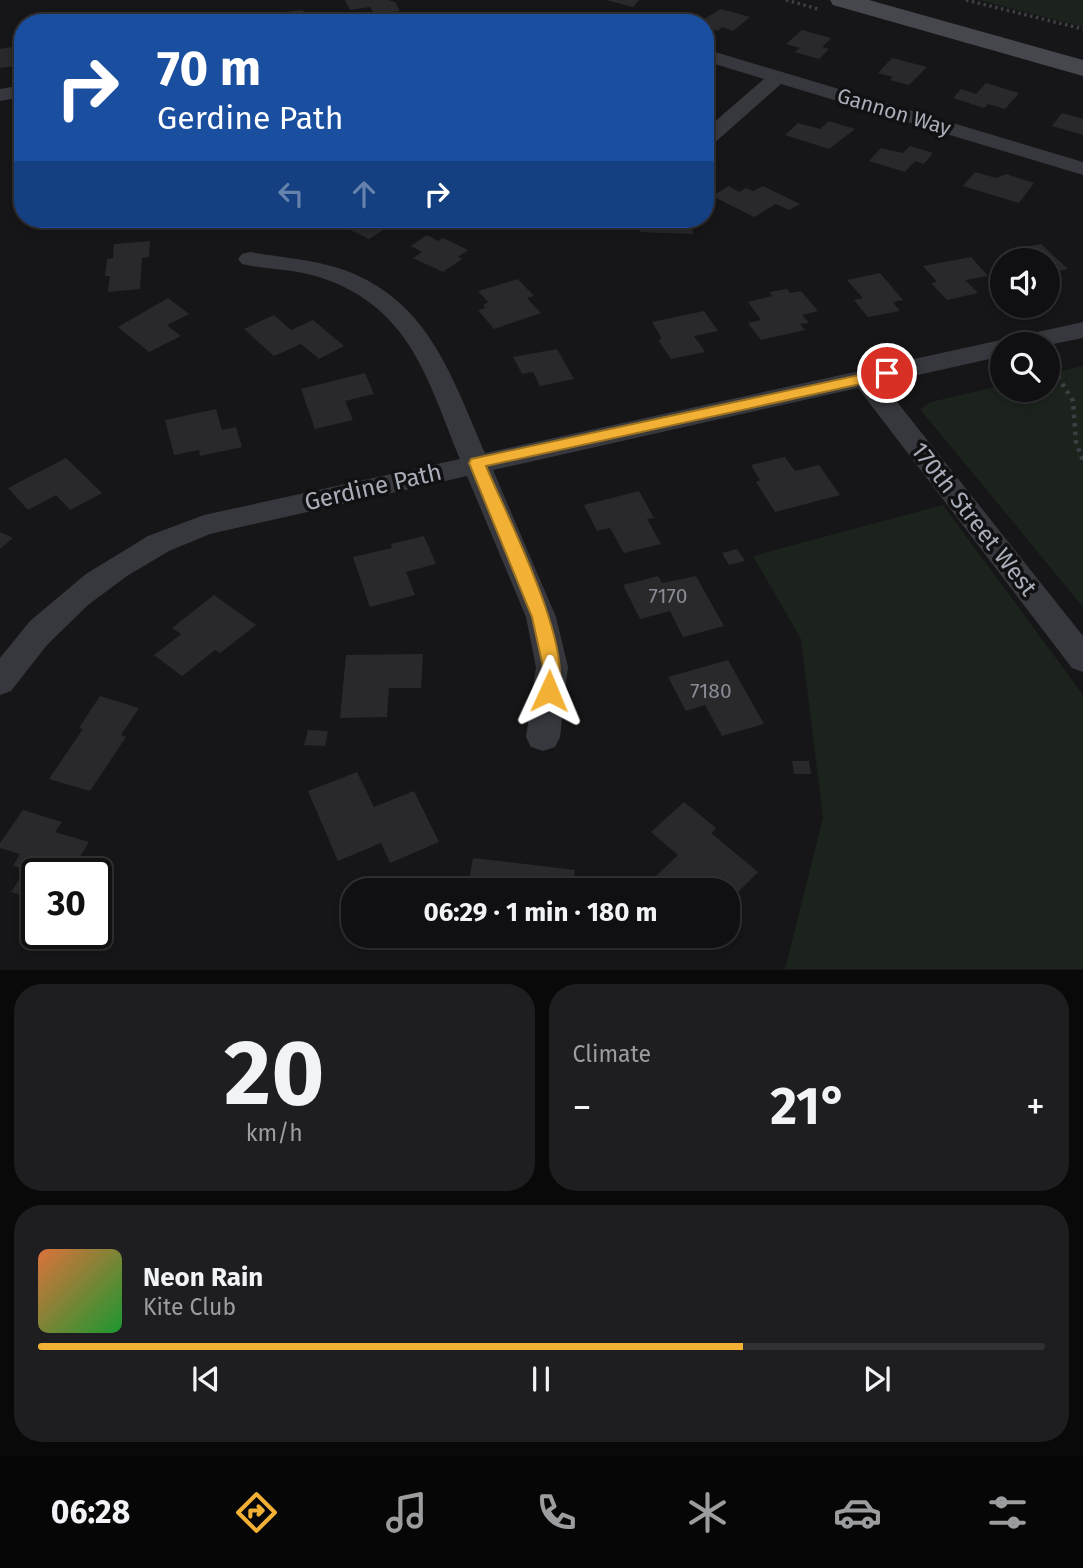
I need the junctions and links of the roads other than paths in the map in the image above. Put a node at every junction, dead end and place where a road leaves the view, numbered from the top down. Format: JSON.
{"nodes":[{"id":1,"x":842,"y":0,"type":"edge"},
{"id":2,"x":891,"y":0,"type":"edge"},
{"id":3,"x":1083,"y":50,"type":"edge"},
{"id":4,"x":714,"y":58,"type":"edge"},
{"id":5,"x":1083,"y":68,"type":"edge"},
{"id":6,"x":778,"y":77,"type":"junction"},
{"id":7,"x":714,"y":133,"type":"edge"},
{"id":8,"x":1083,"y":169,"type":"edge"},
{"id":9,"x":250,"y":259,"type":"dead end"},
{"id":10,"x":1083,"y":330,"type":"edge"},
{"id":11,"x":1060,"y":335,"type":"edge"},
{"id":12,"x":990,"y":351,"type":"edge"},
{"id":13,"x":864,"y":378,"type":"junction"},
{"id":14,"x":477,"y":463,"type":"junction"},
{"id":15,"x":1083,"y":659,"type":"edge"},
{"id":16,"x":0,"y":681,"type":"edge"},
{"id":17,"x":543,"y":737,"type":"dead end"}],
"edges":[{"from":1,"to":5,"type":"street"},
{"from":2,"to":3,"type":"street"},
{"from":4,"to":6,"type":"street","name":"Gannon Way"},
{"from":6,"to":7,"type":"street"},
{"from":6,"to":8,"type":"street","name":"Gannon Way"},
{"from":9,"to":14,"type":"street"},
{"from":10,"to":11,"type":"street"},
{"from":12,"to":13,"type":"street","name":"Gerdine Path"},
{"from":13,"to":14,"type":"street","name":"Gerdine Path"},
{"from":13,"to":15,"type":"street","name":"170th Street West"},
{"from":14,"to":16,"type":"street","name":"Gerdine Path"},
{"from":14,"to":17,"type":"street"}]}
